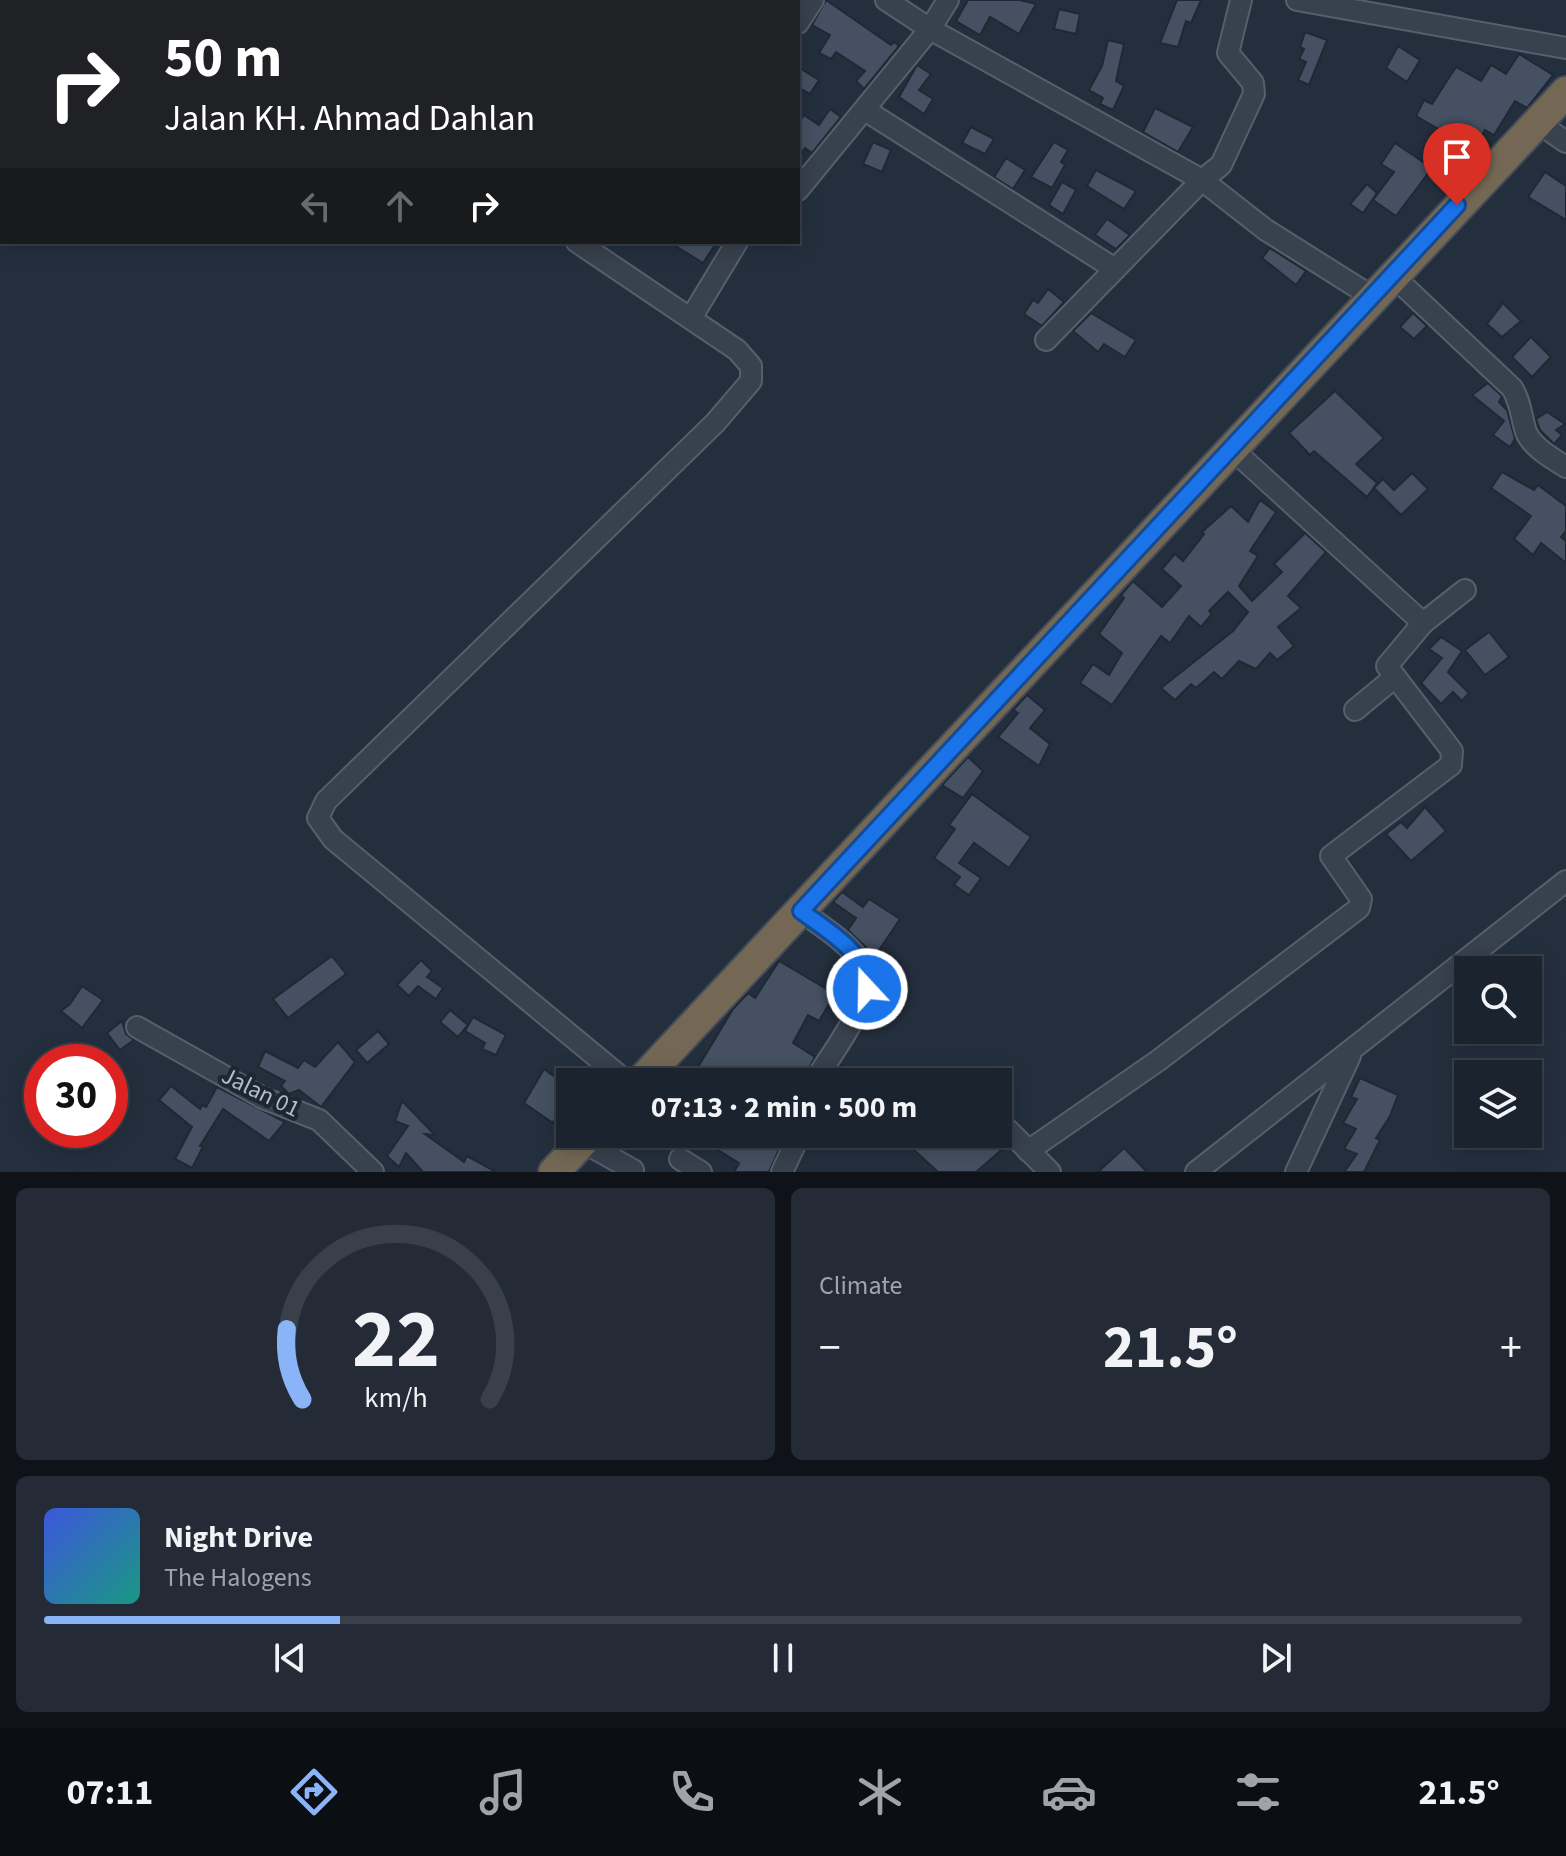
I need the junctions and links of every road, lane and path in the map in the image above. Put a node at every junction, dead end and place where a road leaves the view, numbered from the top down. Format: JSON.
{"nodes":[{"id":1,"x":813,"y":0,"type":"edge"},
{"id":2,"x":886,"y":0,"type":"edge"},
{"id":3,"x":948,"y":0,"type":"edge"},
{"id":4,"x":1241,"y":0,"type":"edge"},
{"id":5,"x":1297,"y":0,"type":"edge"},
{"id":6,"x":1335,"y":3,"type":"edge"},
{"id":7,"x":800,"y":20,"type":"edge"},
{"id":8,"x":930,"y":29,"type":"junction"},
{"id":9,"x":1566,"y":48,"type":"edge"},
{"id":10,"x":1566,"y":92,"type":"edge"},
{"id":11,"x":865,"y":110,"type":"junction"},
{"id":12,"x":1537,"y":122,"type":"junction"},
{"id":13,"x":1566,"y":142,"type":"edge"},
{"id":14,"x":1202,"y":180,"type":"junction"},
{"id":15,"x":800,"y":188,"type":"edge"},
{"id":16,"x":580,"y":244,"type":"edge"},
{"id":17,"x":736,"y":244,"type":"edge"},
{"id":18,"x":1115,"y":269,"type":"junction"},
{"id":19,"x":1381,"y":285,"type":"junction"},
{"id":20,"x":691,"y":318,"type":"junction"},
{"id":21,"x":1046,"y":340,"type":"dead end"},
{"id":22,"x":1231,"y":448,"type":"junction"},
{"id":23,"x":1566,"y":467,"type":"edge"},
{"id":24,"x":1465,"y":590,"type":"dead end"},
{"id":25,"x":1423,"y":623,"type":"junction"},
{"id":26,"x":1395,"y":677,"type":"junction"},
{"id":27,"x":1355,"y":710,"type":"dead end"},
{"id":28,"x":1566,"y":881,"type":"edge"},
{"id":29,"x":801,"y":911,"type":"junction"},
{"id":30,"x":137,"y":1027,"type":"dead end"},
{"id":31,"x":1352,"y":1052,"type":"junction"},
{"id":32,"x":610,"y":1068,"type":"edge"},
{"id":33,"x":653,"y":1068,"type":"edge"},
{"id":34,"x":823,"y":1068,"type":"edge"},
{"id":35,"x":1012,"y":1134,"type":"edge"},
{"id":36,"x":577,"y":1148,"type":"edge"},
{"id":37,"x":601,"y":1148,"type":"edge"},
{"id":38,"x":793,"y":1148,"type":"edge"},
{"id":39,"x":1028,"y":1151,"type":"junction"},
{"id":40,"x":680,"y":1159,"type":"dead end"},
{"id":41,"x":633,"y":1170,"type":"edge"},
{"id":42,"x":373,"y":1172,"type":"edge"},
{"id":43,"x":554,"y":1172,"type":"edge"},
{"id":44,"x":701,"y":1172,"type":"edge"},
{"id":45,"x":782,"y":1172,"type":"edge"},
{"id":46,"x":1050,"y":1172,"type":"edge"},
{"id":47,"x":1196,"y":1172,"type":"edge"},
{"id":48,"x":1296,"y":1172,"type":"edge"}],
"edges":[{"from":1,"to":7,"type":"street"},
{"from":2,"to":8,"type":"street"},
{"from":3,"to":8,"type":"street"},
{"from":4,"to":14,"type":"street"},
{"from":5,"to":6,"type":"street"},
{"from":6,"to":9,"type":"street"},
{"from":8,"to":11,"type":"street"},
{"from":8,"to":14,"type":"street"},
{"from":10,"to":12,"type":"highway"},
{"from":11,"to":15,"type":"street"},
{"from":11,"to":18,"type":"street"},
{"from":12,"to":13,"type":"street"},
{"from":12,"to":19,"type":"highway"},
{"from":14,"to":18,"type":"street"},
{"from":14,"to":19,"type":"street"},
{"from":16,"to":20,"type":"street"},
{"from":17,"to":20,"type":"street"},
{"from":18,"to":21,"type":"street"},
{"from":19,"to":22,"type":"highway"},
{"from":19,"to":23,"type":"street"},
{"from":20,"to":32,"type":"street"},
{"from":22,"to":25,"type":"street"},
{"from":22,"to":29,"type":"highway"},
{"from":24,"to":25,"type":"street"},
{"from":25,"to":26,"type":"street"},
{"from":26,"to":27,"type":"street"},
{"from":26,"to":39,"type":"street"},
{"from":28,"to":31,"type":"street"},
{"from":29,"to":33,"type":"highway"},
{"from":29,"to":34,"type":"street"},
{"from":30,"to":42,"type":"street","name":"Jalan 01"},
{"from":31,"to":47,"type":"street"},
{"from":31,"to":48,"type":"street"},
{"from":35,"to":39,"type":"street"},
{"from":36,"to":43,"type":"highway"},
{"from":37,"to":41,"type":"street"},
{"from":38,"to":45,"type":"street"},
{"from":39,"to":46,"type":"street"},
{"from":40,"to":44,"type":"street"}]}
